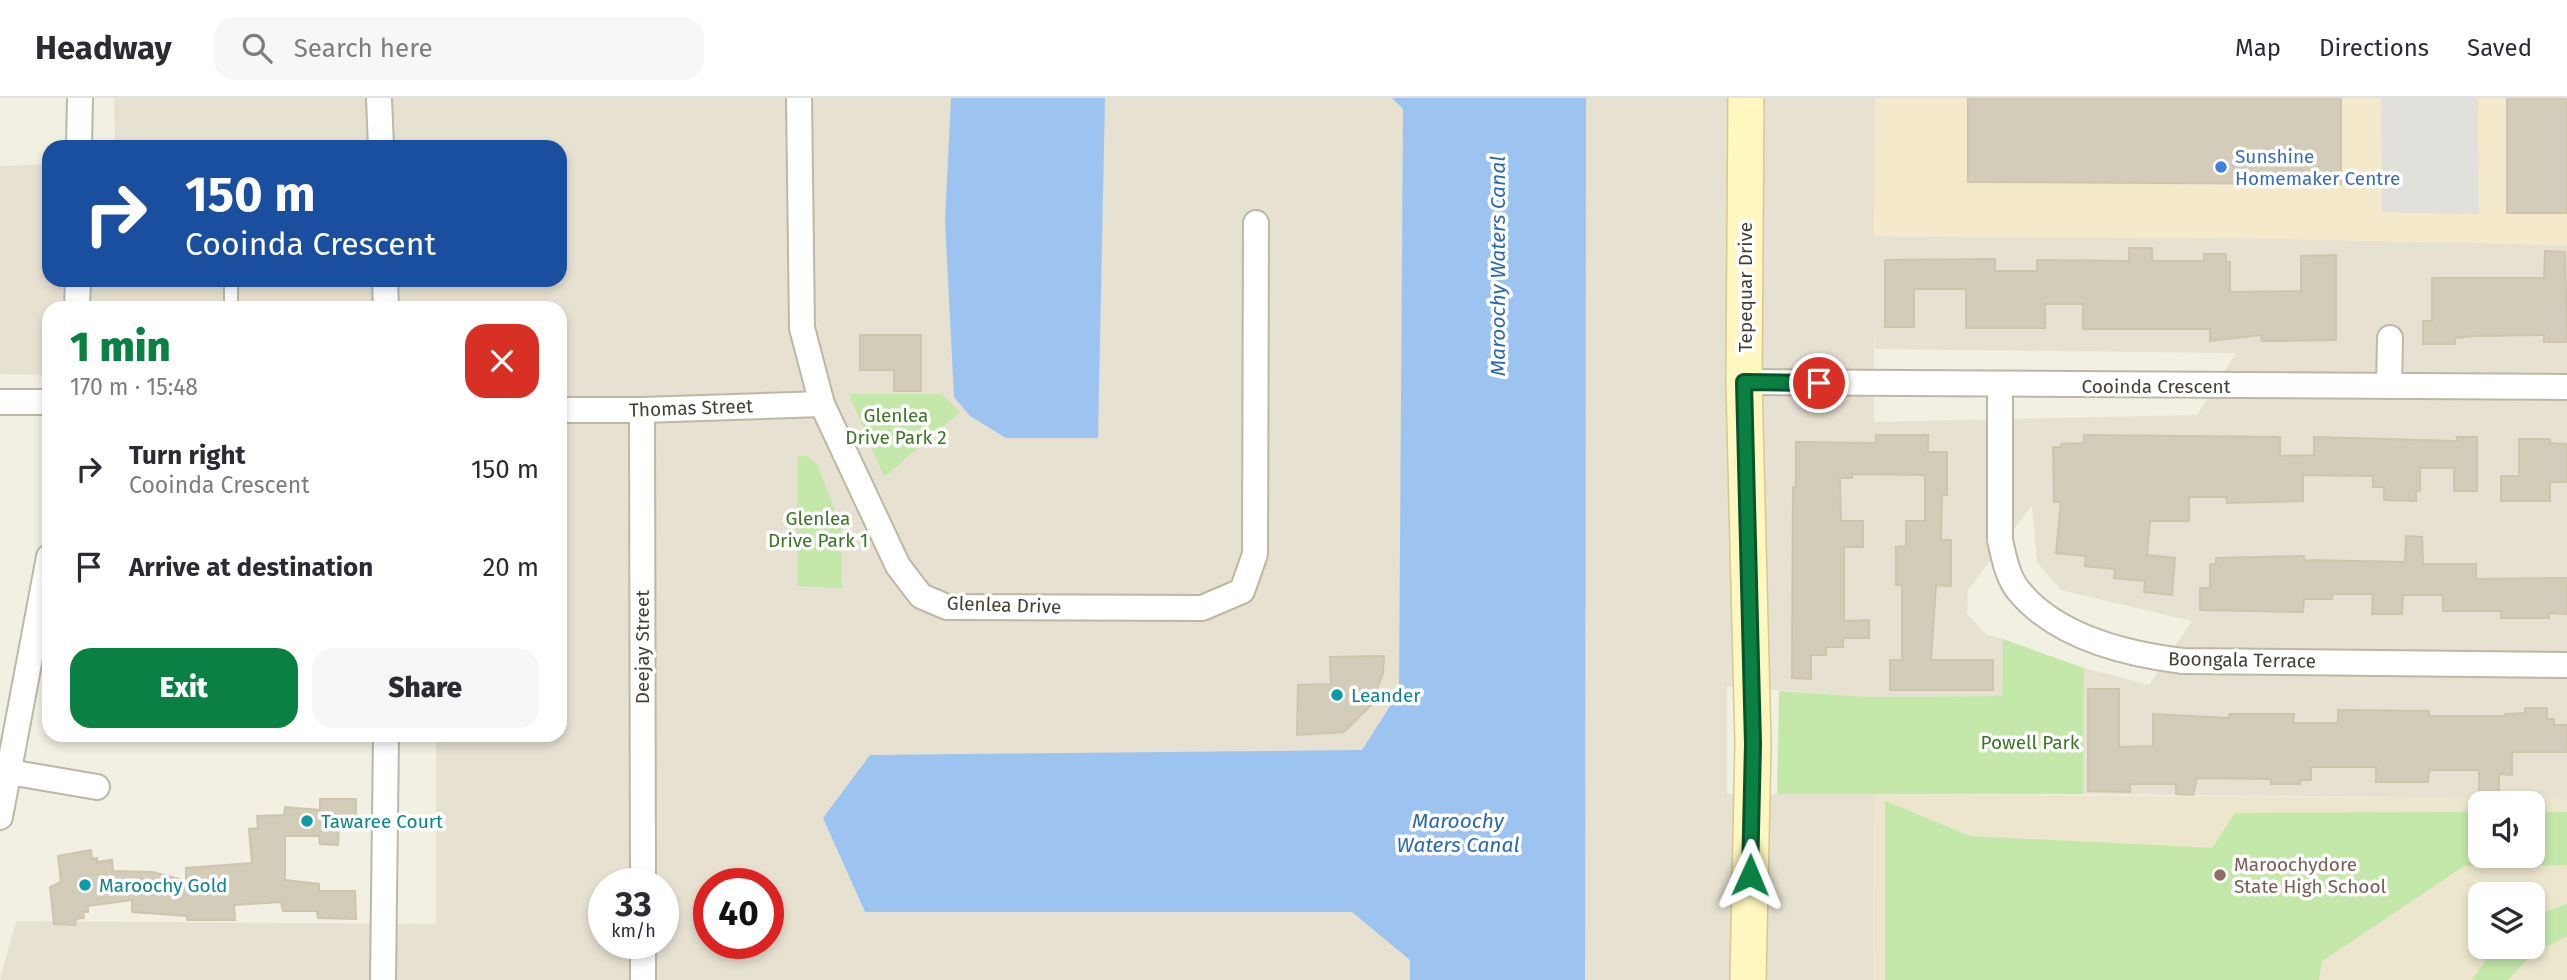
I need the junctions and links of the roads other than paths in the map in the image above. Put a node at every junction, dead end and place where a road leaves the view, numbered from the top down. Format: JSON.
{"nodes":[{"id":1,"x":80,"y":98,"type":"edge"},
{"id":2,"x":379,"y":98,"type":"edge"},
{"id":3,"x":799,"y":98,"type":"edge"},
{"id":4,"x":1746,"y":98,"type":"edge"},
{"id":5,"x":79,"y":140,"type":"edge"},
{"id":6,"x":381,"y":140,"type":"edge"},
{"id":7,"x":1256,"y":223,"type":"dead end"},
{"id":8,"x":2390,"y":338,"type":"dead end"},
{"id":9,"x":1744,"y":382,"type":"junction"},
{"id":10,"x":2000,"y":386,"type":"junction"},
{"id":11,"x":2389,"y":386,"type":"junction"},
{"id":12,"x":2567,"y":387,"type":"edge"},
{"id":13,"x":0,"y":402,"type":"edge"},
{"id":14,"x":42,"y":402,"type":"edge"},
{"id":15,"x":822,"y":404,"type":"junction"},
{"id":16,"x":567,"y":410,"type":"edge"},
{"id":17,"x":642,"y":410,"type":"junction"},
{"id":18,"x":42,"y":595,"type":"edge"},
{"id":19,"x":2567,"y":665,"type":"edge"},
{"id":20,"x":386,"y":742,"type":"edge"},
{"id":21,"x":9,"y":772,"type":"junction"},
{"id":22,"x":97,"y":788,"type":"dead end"},
{"id":23,"x":0,"y":817,"type":"edge"},
{"id":24,"x":643,"y":868,"type":"edge"},
{"id":25,"x":643,"y":959,"type":"edge"},
{"id":26,"x":383,"y":980,"type":"edge"},
{"id":27,"x":643,"y":980,"type":"edge"},
{"id":28,"x":1748,"y":980,"type":"edge"}],
"edges":[{"from":1,"to":5,"type":"street"},
{"from":2,"to":6,"type":"street"},
{"from":3,"to":15,"type":"street","name":"Glenlea Drive"},
{"from":4,"to":9,"type":"street","name":"Tepequar Drive"},
{"from":7,"to":15,"type":"street","name":"Glenlea Drive"},
{"from":8,"to":11,"type":"street"},
{"from":9,"to":10,"type":"street","name":"Cooinda Crescent"},
{"from":9,"to":28,"type":"street","name":"Tepequar Drive"},
{"from":10,"to":11,"type":"street","name":"Cooinda Crescent"},
{"from":10,"to":19,"type":"street","name":"Boongala Terrace"},
{"from":11,"to":12,"type":"street","name":"Cooinda Crescent"},
{"from":13,"to":14,"type":"street"},
{"from":15,"to":17,"type":"street","name":"Thomas Street"},
{"from":16,"to":17,"type":"street","name":"Thomas Street"},
{"from":17,"to":24,"type":"street","name":"Deejay Street"},
{"from":18,"to":21,"type":"street"},
{"from":20,"to":26,"type":"street"},
{"from":21,"to":22,"type":"street"},
{"from":21,"to":23,"type":"street"},
{"from":25,"to":27,"type":"street"}]}
